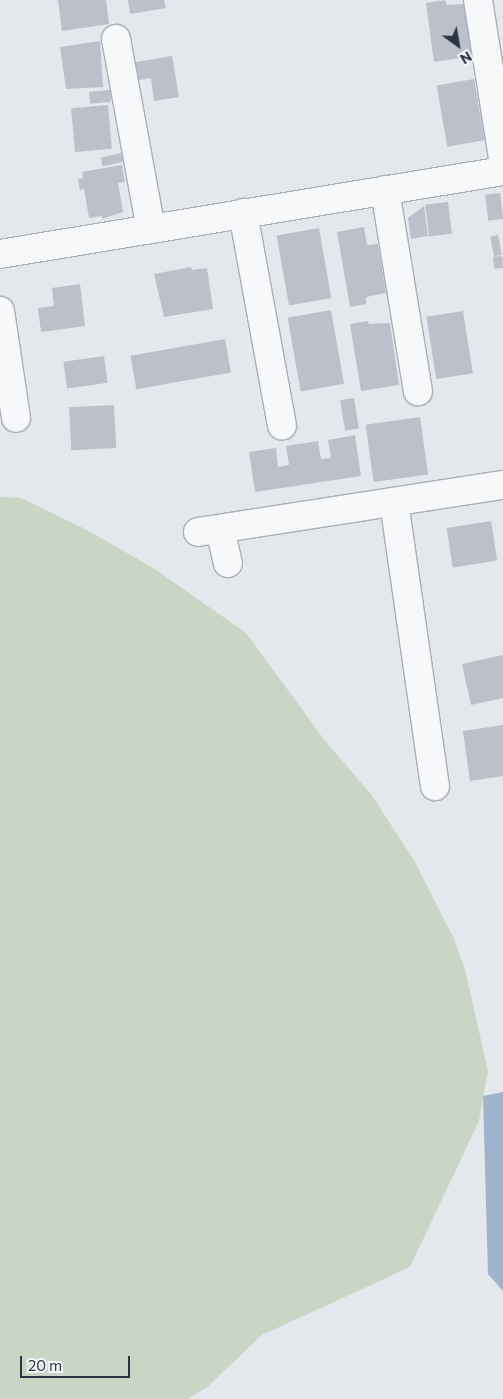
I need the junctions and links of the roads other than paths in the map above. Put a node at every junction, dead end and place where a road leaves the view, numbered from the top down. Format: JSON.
{"nodes":[{"id":1,"x":478,"y":0,"type":"edge"},
{"id":2,"x":116,"y":39,"type":"dead end"},
{"id":3,"x":503,"y":158,"type":"edge"},
{"id":4,"x":503,"y":171,"type":"edge"},
{"id":5,"x":385,"y":190,"type":"junction"},
{"id":6,"x":243,"y":213,"type":"junction"},
{"id":7,"x":151,"y":229,"type":"junction"},
{"id":8,"x":0,"y":254,"type":"edge"},
{"id":9,"x":0,"y":311,"type":"edge"},
{"id":10,"x":418,"y":391,"type":"dead end"},
{"id":11,"x":16,"y":418,"type":"dead end"},
{"id":12,"x":282,"y":425,"type":"dead end"},
{"id":13,"x":503,"y":485,"type":"edge"},
{"id":14,"x":394,"y":502,"type":"junction"},
{"id":15,"x":228,"y":563,"type":"dead end"},
{"id":16,"x":435,"y":786,"type":"dead end"}],
"edges":[{"from":1,"to":3,"type":"street"},
{"from":2,"to":7,"type":"street"},
{"from":4,"to":5,"type":"street"},
{"from":5,"to":6,"type":"street"},
{"from":5,"to":10,"type":"street"},
{"from":6,"to":7,"type":"street"},
{"from":6,"to":12,"type":"street"},
{"from":7,"to":8,"type":"street"},
{"from":9,"to":11,"type":"street"},
{"from":13,"to":14,"type":"street"},
{"from":14,"to":15,"type":"street"},
{"from":14,"to":16,"type":"street"}]}
